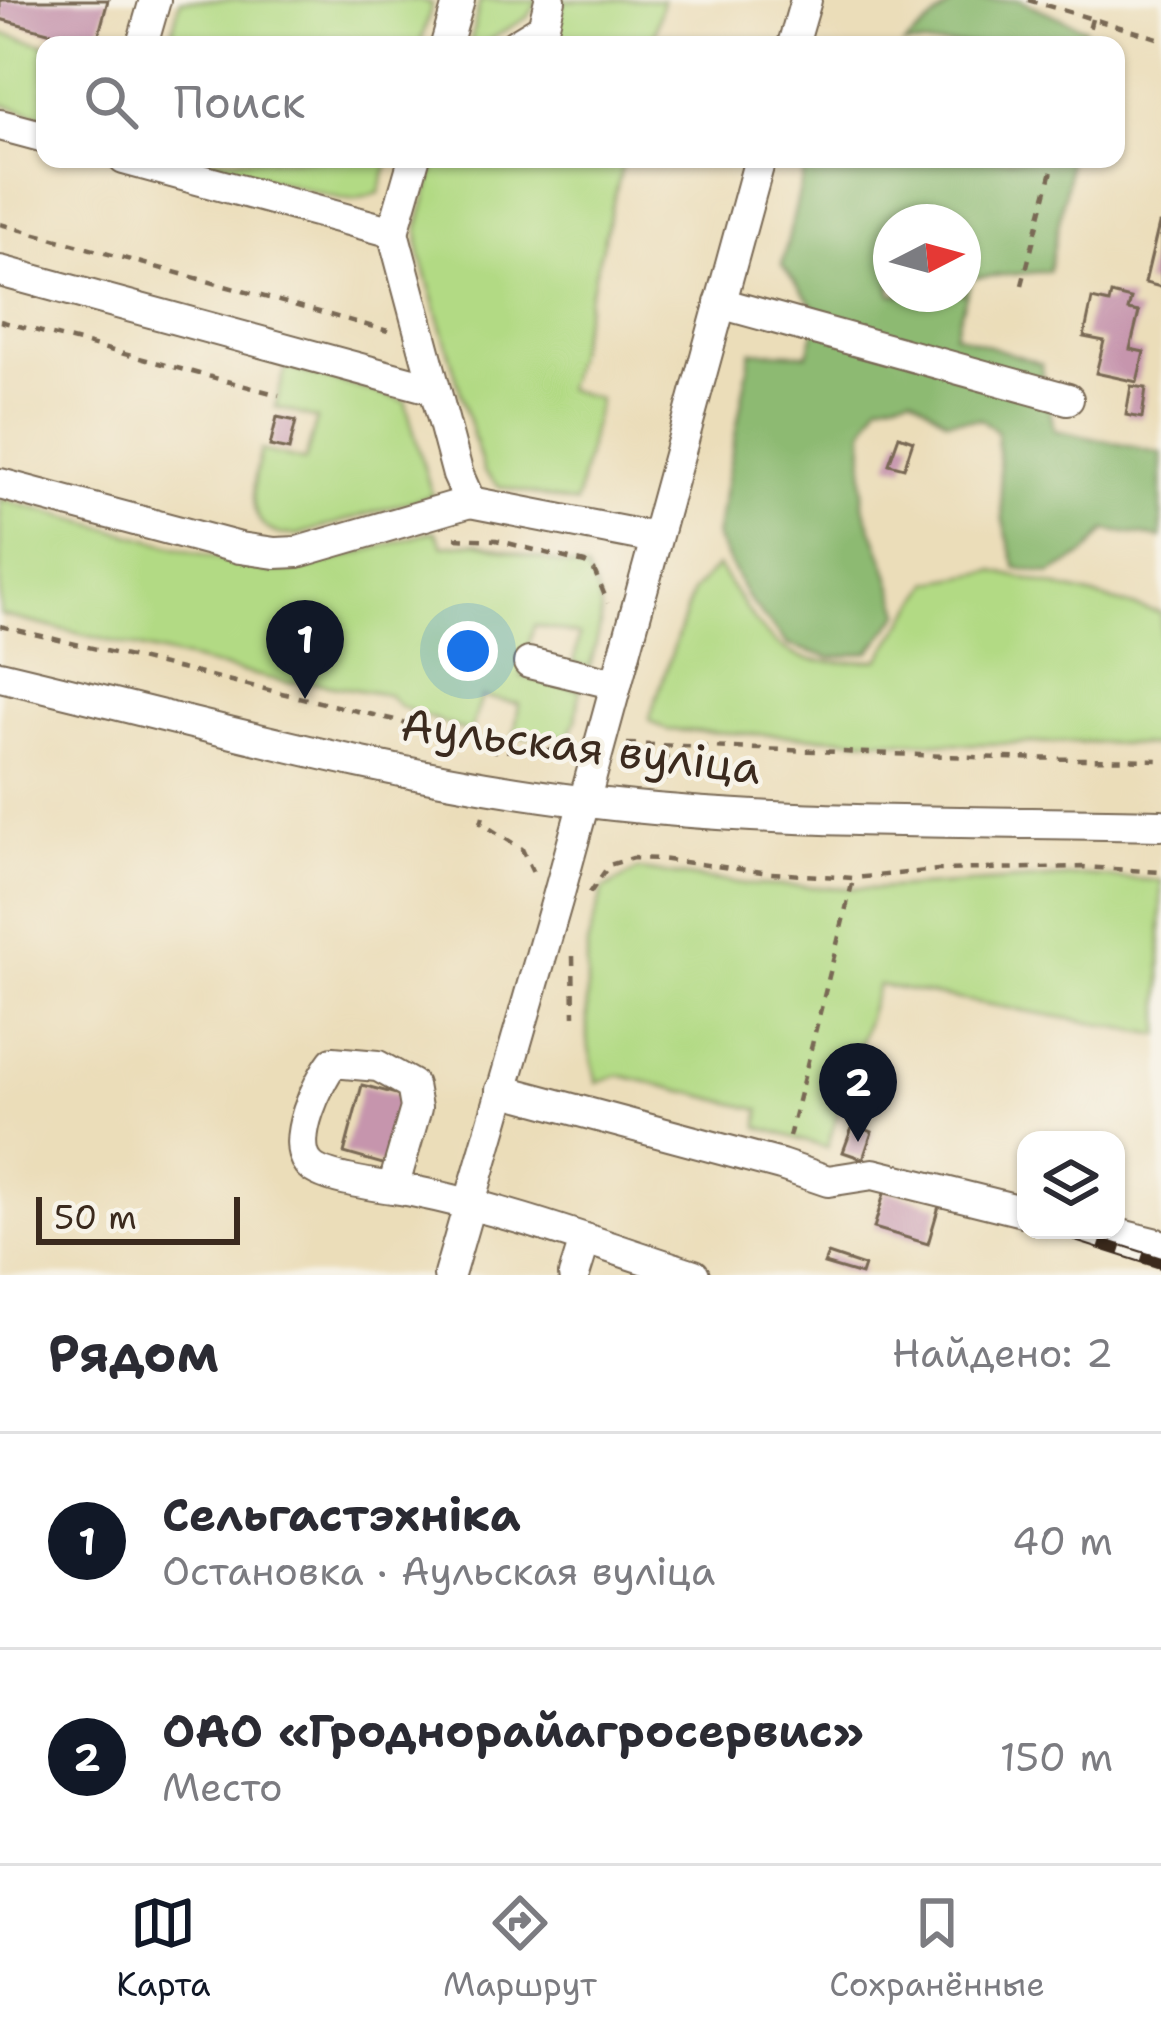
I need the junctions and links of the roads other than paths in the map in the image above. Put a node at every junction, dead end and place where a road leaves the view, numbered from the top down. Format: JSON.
{"nodes":[{"id":1,"x":154,"y":0,"type":"edge"},
{"id":2,"x":459,"y":0,"type":"edge"},
{"id":3,"x":550,"y":0,"type":"edge"},
{"id":4,"x":806,"y":0,"type":"edge"},
{"id":5,"x":144,"y":36,"type":"edge"},
{"id":6,"x":449,"y":36,"type":"edge"},
{"id":7,"x":530,"y":36,"type":"edge"},
{"id":8,"x":796,"y":36,"type":"edge"},
{"id":9,"x":0,"y":125,"type":"edge"},
{"id":10,"x":36,"y":135,"type":"edge"},
{"id":11,"x":157,"y":168,"type":"edge"},
{"id":12,"x":411,"y":168,"type":"edge"},
{"id":13,"x":757,"y":168,"type":"edge"},
{"id":14,"x":393,"y":232,"type":"junction"},
{"id":15,"x":0,"y":271,"type":"edge"},
{"id":16,"x":719,"y":303,"type":"junction"},
{"id":17,"x":434,"y":389,"type":"junction"},
{"id":18,"x":1068,"y":399,"type":"dead end"},
{"id":19,"x":0,"y":484,"type":"edge"},
{"id":20,"x":470,"y":502,"type":"junction"},
{"id":21,"x":655,"y":538,"type":"junction"},
{"id":22,"x":529,"y":663,"type":"dead end"},
{"id":23,"x":0,"y":676,"type":"edge"},
{"id":24,"x":616,"y":684,"type":"junction"},
{"id":25,"x":583,"y":801,"type":"junction"},
{"id":26,"x":1161,"y":825,"type":"edge"},
{"id":27,"x":501,"y":1090,"type":"junction"},
{"id":28,"x":393,"y":1188,"type":"junction"},
{"id":29,"x":469,"y":1203,"type":"junction"},
{"id":30,"x":1017,"y":1210,"type":"edge"},
{"id":31,"x":1125,"y":1236,"type":"edge"},
{"id":32,"x":586,"y":1240,"type":"junction"},
{"id":33,"x":1161,"y":1245,"type":"edge"},
{"id":34,"x":449,"y":1275,"type":"edge"},
{"id":35,"x":574,"y":1275,"type":"edge"},
{"id":36,"x":694,"y":1275,"type":"edge"}],
"edges":[{"from":1,"to":5,"type":"street"},
{"from":2,"to":6,"type":"street"},
{"from":3,"to":7,"type":"street"},
{"from":4,"to":8,"type":"street"},
{"from":9,"to":10,"type":"street"},
{"from":11,"to":14,"type":"street"},
{"from":12,"to":14,"type":"street"},
{"from":13,"to":16,"type":"street"},
{"from":14,"to":17,"type":"street"},
{"from":15,"to":17,"type":"street"},
{"from":16,"to":18,"type":"street"},
{"from":16,"to":21,"type":"street"},
{"from":17,"to":20,"type":"street"},
{"from":19,"to":20,"type":"street"},
{"from":20,"to":21,"type":"street"},
{"from":21,"to":24,"type":"street"},
{"from":22,"to":24,"type":"street"},
{"from":23,"to":25,"type":"street","name":"Аульская вуліца"},
{"from":24,"to":25,"type":"street"},
{"from":25,"to":26,"type":"street","name":"Аульская вуліца"},
{"from":25,"to":27,"type":"street"},
{"from":27,"to":29,"type":"street"},
{"from":27,"to":30,"type":"street"},
{"from":28,"to":28,"type":"street"},
{"from":28,"to":29,"type":"street"},
{"from":29,"to":32,"type":"street"},
{"from":29,"to":34,"type":"street"},
{"from":31,"to":33,"type":"street"},
{"from":32,"to":35,"type":"street"},
{"from":32,"to":36,"type":"street"}]}
